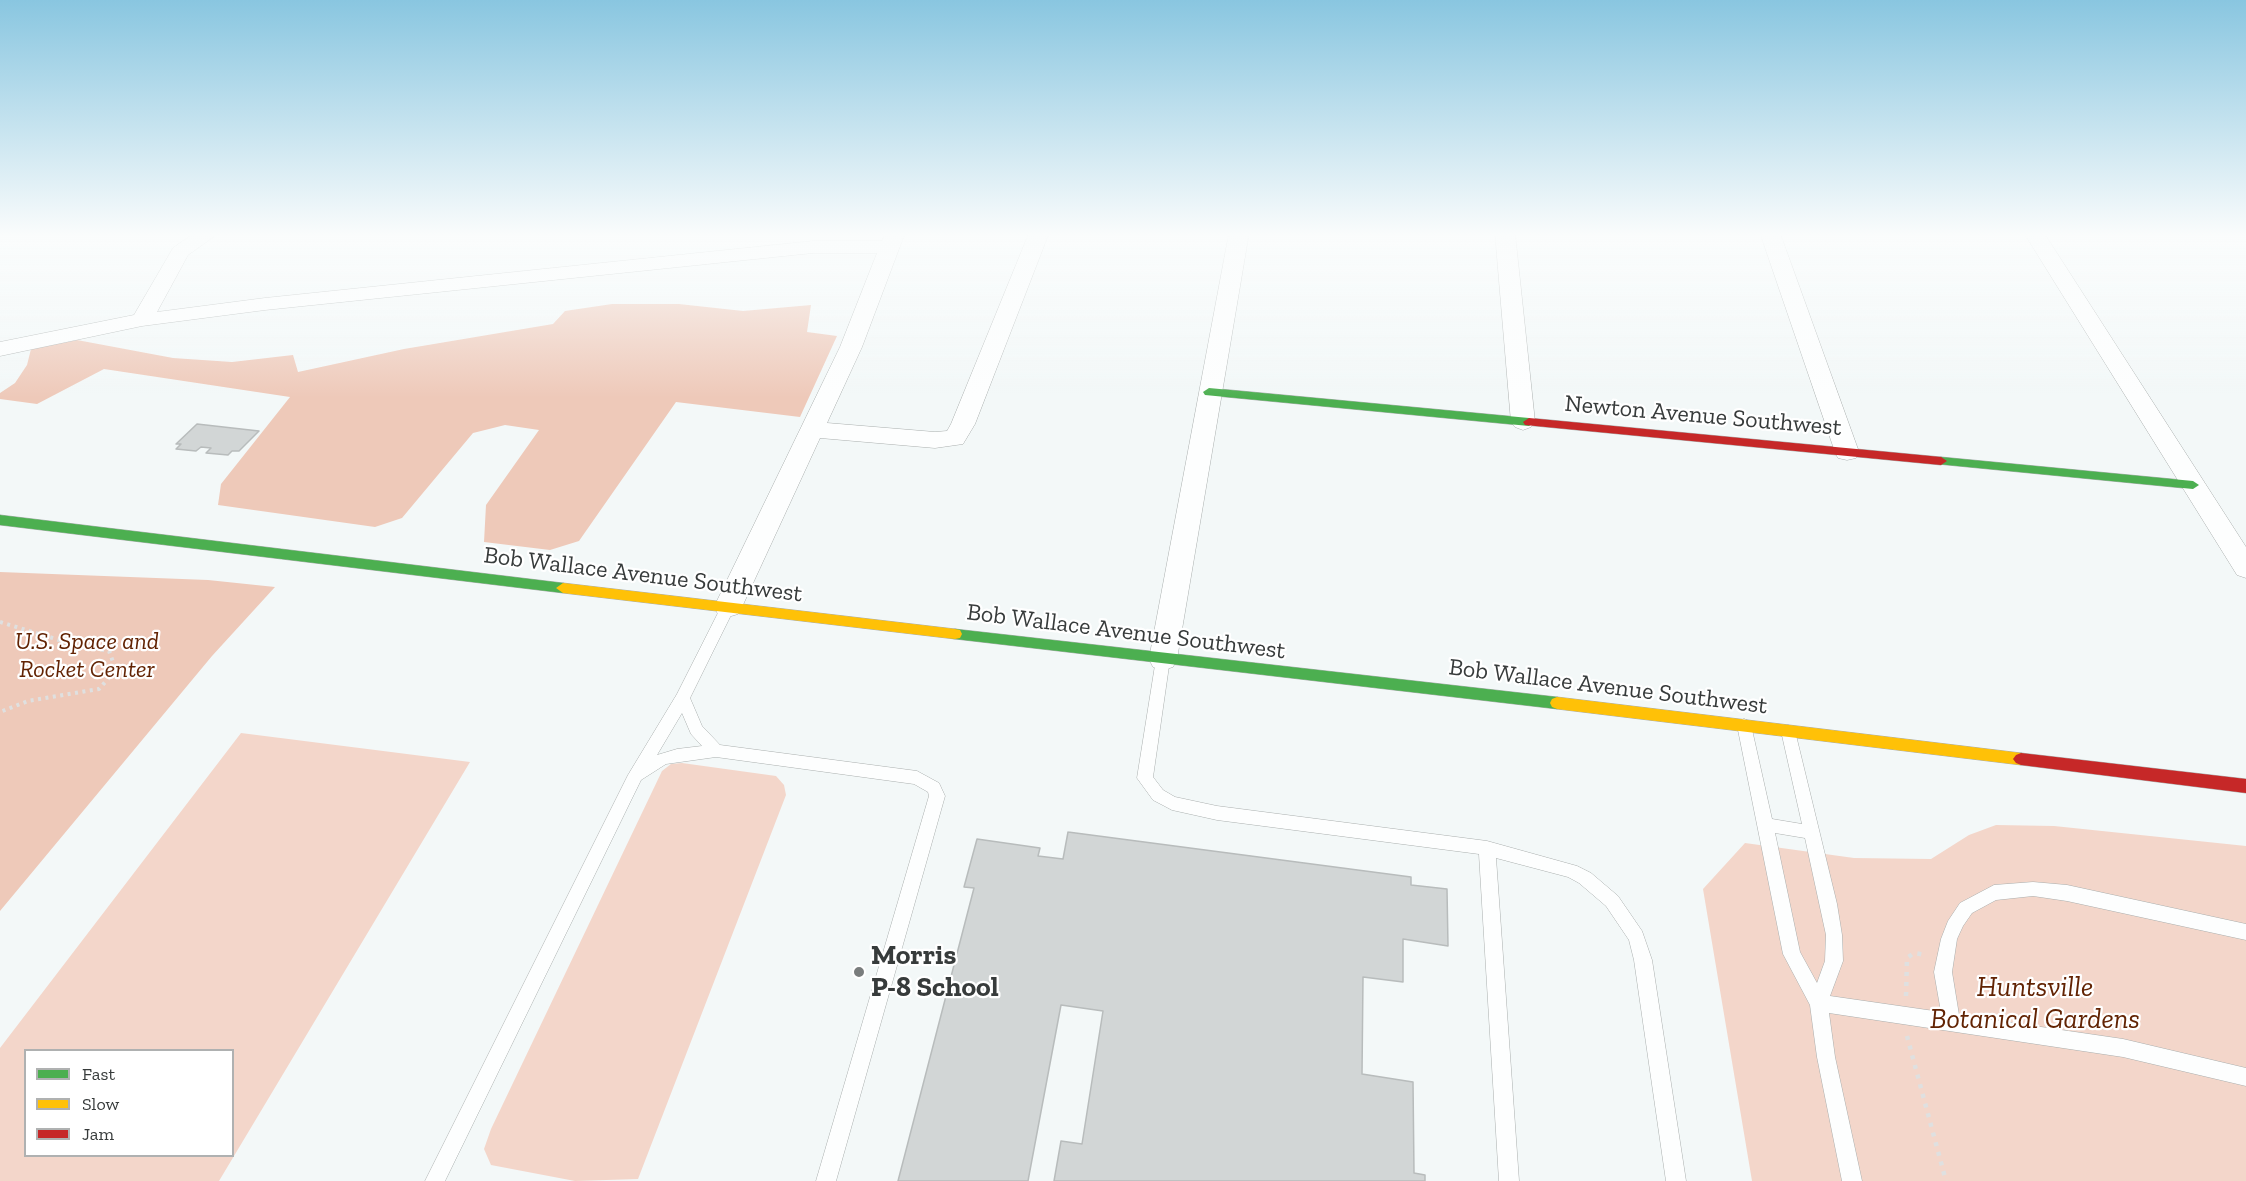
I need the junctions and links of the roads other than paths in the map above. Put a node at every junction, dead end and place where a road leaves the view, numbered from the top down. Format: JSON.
{"nodes":[{"id":1,"x":160,"y":288,"type":"edge"},
{"id":2,"x":422,"y":288,"type":"edge"},
{"id":3,"x":873,"y":288,"type":"edge"},
{"id":4,"x":1017,"y":288,"type":"edge"},
{"id":5,"x":1229,"y":288,"type":"edge"},
{"id":6,"x":1510,"y":288,"type":"edge"},
{"id":7,"x":1790,"y":288,"type":"edge"},
{"id":8,"x":2069,"y":288,"type":"edge"},
{"id":9,"x":142,"y":320,"type":"junction"},
{"id":10,"x":0,"y":349,"type":"edge"},
{"id":11,"x":1209,"y":392,"type":"junction"},
{"id":12,"x":1523,"y":422,"type":"junction"},
{"id":13,"x":812,"y":429,"type":"junction"},
{"id":14,"x":1848,"y":452,"type":"junction"},
{"id":15,"x":2193,"y":485,"type":"junction"},
{"id":16,"x":0,"y":520,"type":"edge"},
{"id":17,"x":2246,"y":568,"type":"edge"},
{"id":18,"x":728,"y":607,"type":"junction"},
{"id":19,"x":1162,"y":659,"type":"junction"},
{"id":20,"x":683,"y":698,"type":"junction"},
{"id":21,"x":1744,"y":725,"type":"junction"},
{"id":22,"x":1787,"y":731,"type":"junction"},
{"id":23,"x":716,"y":751,"type":"junction"},
{"id":24,"x":633,"y":780,"type":"junction"},
{"id":25,"x":2246,"y":786,"type":"edge"},
{"id":26,"x":1765,"y":825,"type":"junction"},
{"id":27,"x":1812,"y":832,"type":"junction"},
{"id":28,"x":1487,"y":848,"type":"junction"},
{"id":29,"x":2246,"y":932,"type":"edge"},
{"id":30,"x":1819,"y":1003,"type":"junction"},
{"id":31,"x":1951,"y":1022,"type":"junction"},
{"id":32,"x":2246,"y":1077,"type":"edge"},
{"id":33,"x":435,"y":1181,"type":"edge"},
{"id":34,"x":826,"y":1181,"type":"edge"},
{"id":35,"x":1509,"y":1181,"type":"edge"},
{"id":36,"x":1676,"y":1181,"type":"edge"},
{"id":37,"x":1852,"y":1181,"type":"edge"}],
"edges":[{"from":1,"to":9,"type":"street"},
{"from":2,"to":9,"type":"street"},
{"from":3,"to":13,"type":"street"},
{"from":4,"to":13,"type":"street"},
{"from":5,"to":11,"type":"street"},
{"from":6,"to":12,"type":"street"},
{"from":7,"to":14,"type":"street"},
{"from":8,"to":15,"type":"street"},
{"from":9,"to":10,"type":"street"},
{"from":11,"to":12,"type":"main road","name":"Newton Avenue Southwest"},
{"from":11,"to":19,"type":"street"},
{"from":12,"to":14,"type":"main road","name":"Newton Avenue Southwest"},
{"from":13,"to":18,"type":"street"},
{"from":14,"to":15,"type":"main road","name":"Newton Avenue Southwest"},
{"from":15,"to":17,"type":"street"},
{"from":16,"to":18,"type":"main road","name":"Bob Wallace Avenue Southwest"},
{"from":18,"to":19,"type":"main road","name":"Bob Wallace Avenue Southwest"},
{"from":18,"to":20,"type":"lane"},
{"from":19,"to":21,"type":"main road","name":"Bob Wallace Avenue Southwest"},
{"from":19,"to":28,"type":"lane"},
{"from":20,"to":23,"type":"lane"},
{"from":20,"to":24,"type":"lane"},
{"from":21,"to":22,"type":"main road","name":"Bob Wallace Avenue Southwest"},
{"from":21,"to":26,"type":"lane"},
{"from":22,"to":25,"type":"main road","name":"Bob Wallace Avenue Southwest"},
{"from":22,"to":27,"type":"lane"},
{"from":23,"to":24,"type":"lane"},
{"from":23,"to":34,"type":"lane"},
{"from":24,"to":33,"type":"lane"},
{"from":26,"to":27,"type":"lane"},
{"from":26,"to":30,"type":"lane"},
{"from":27,"to":30,"type":"lane"},
{"from":28,"to":35,"type":"lane"},
{"from":28,"to":36,"type":"lane"},
{"from":29,"to":31,"type":"lane"},
{"from":30,"to":31,"type":"lane"},
{"from":30,"to":37,"type":"lane"},
{"from":31,"to":32,"type":"lane"}]}
